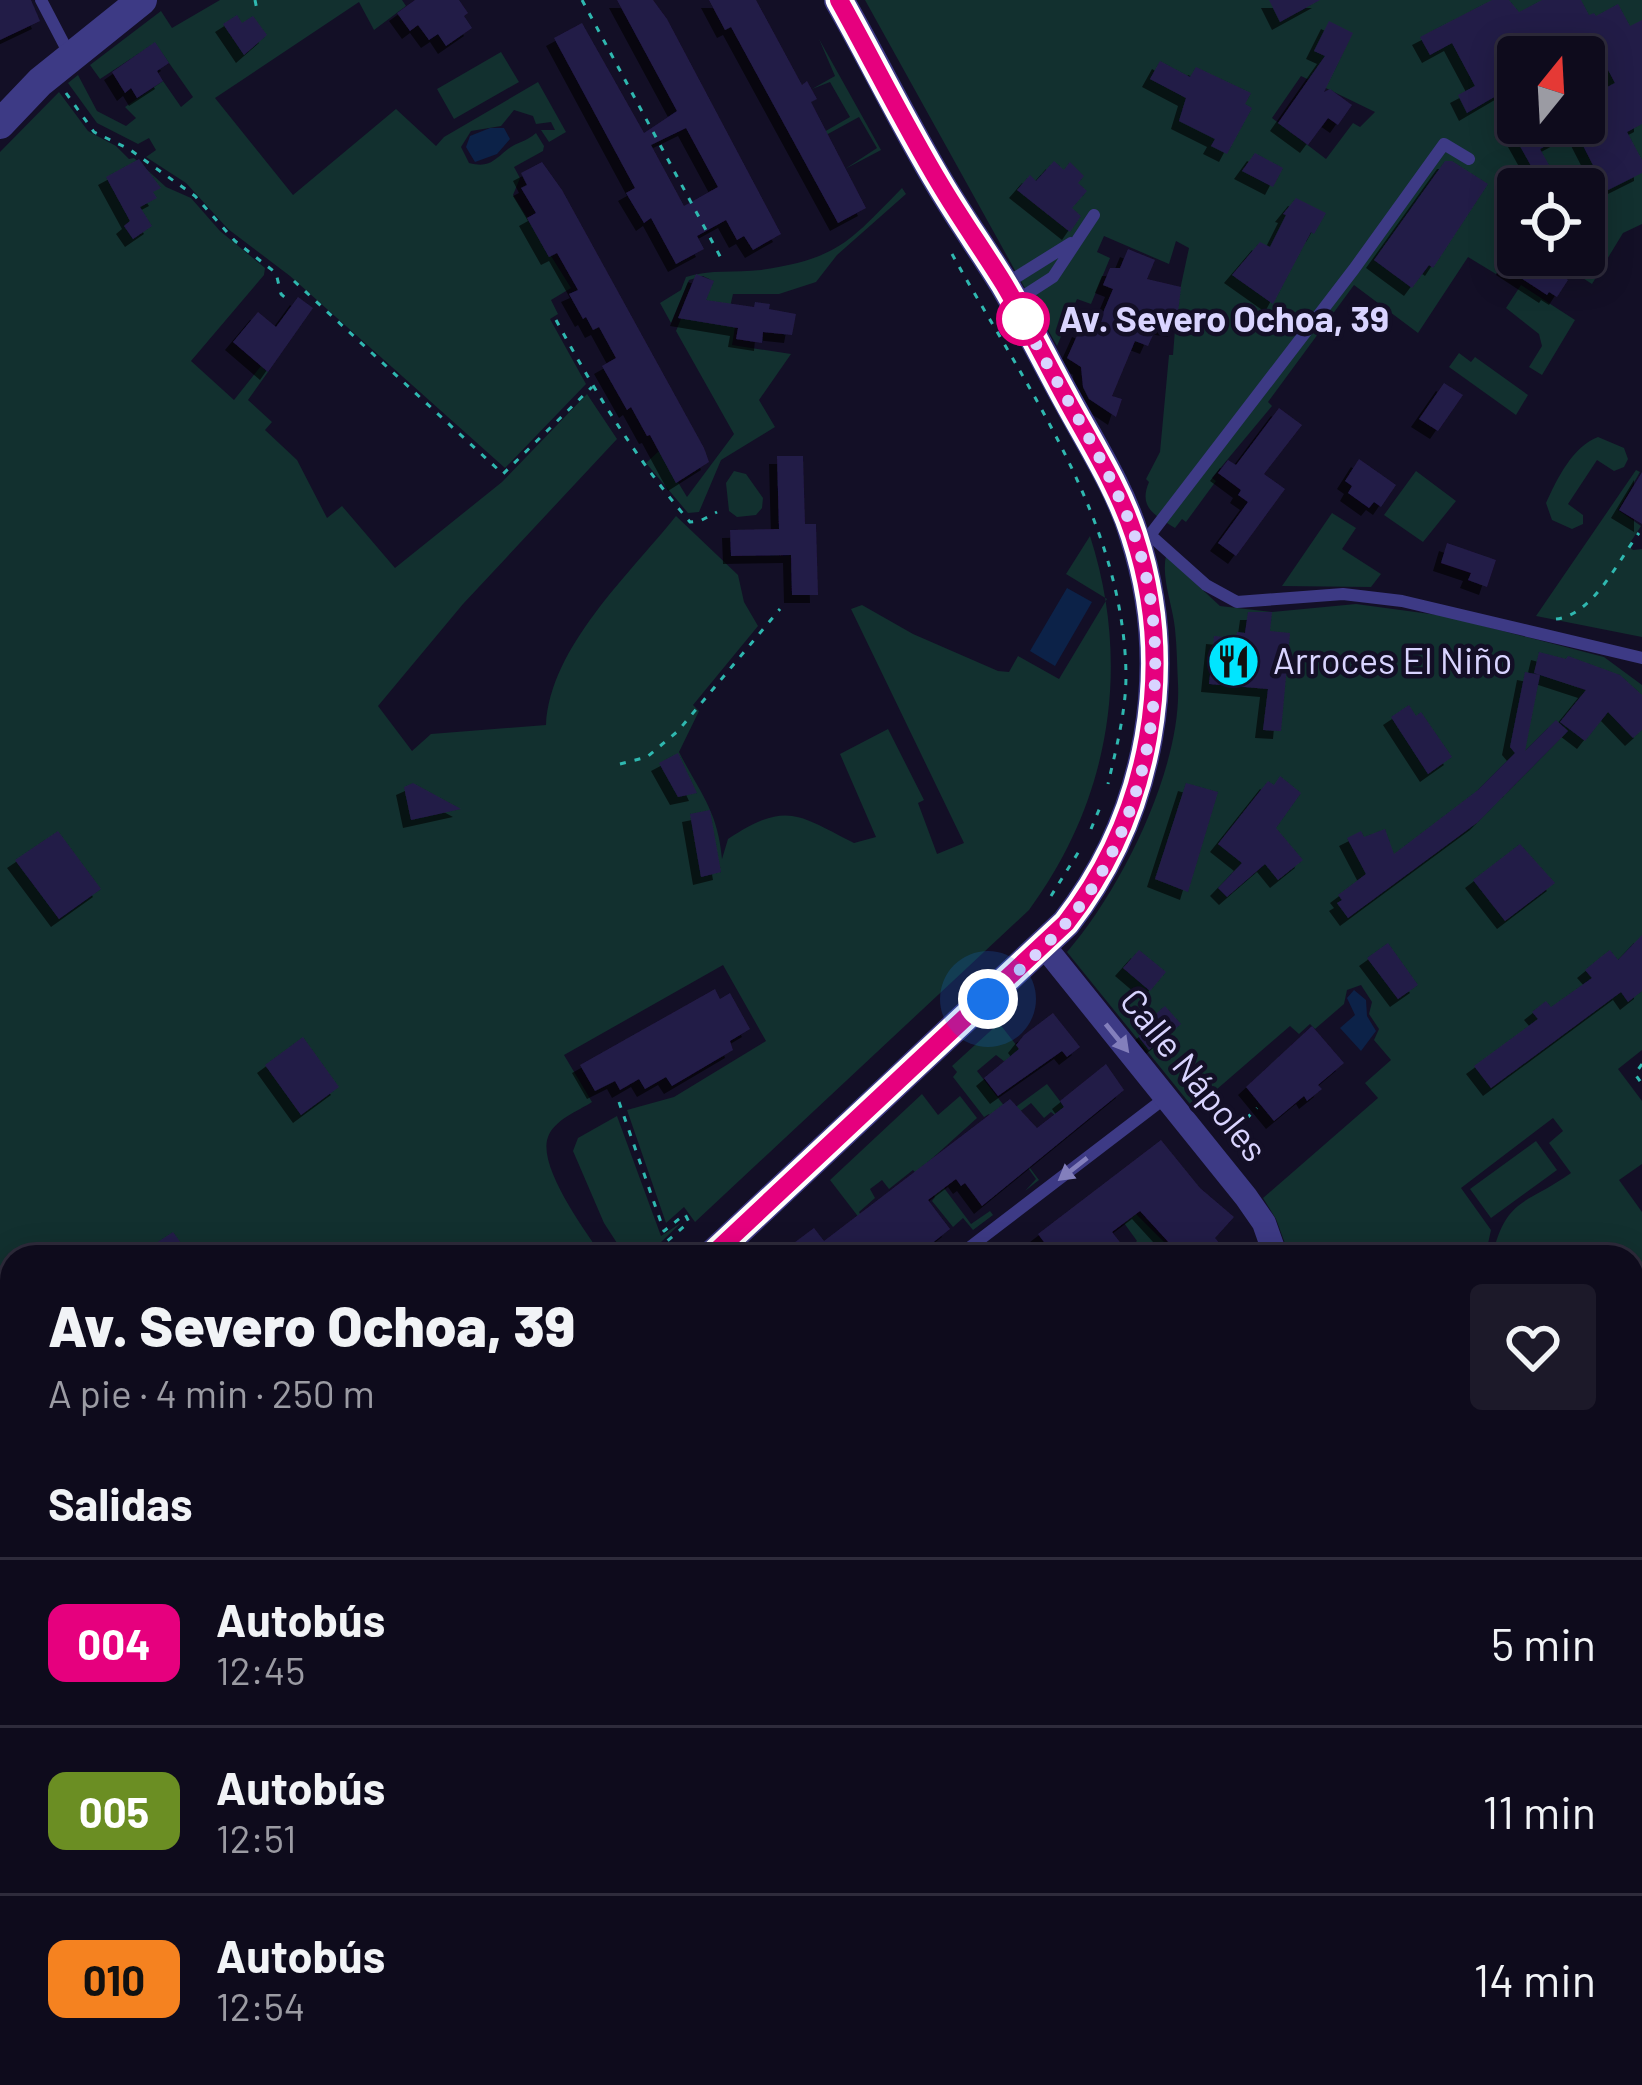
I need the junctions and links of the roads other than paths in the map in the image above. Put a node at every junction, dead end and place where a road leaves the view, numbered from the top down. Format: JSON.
{"nodes":[{"id":1,"x":40,"y":0,"type":"edge"},
{"id":2,"x":142,"y":0,"type":"edge"},
{"id":3,"x":839,"y":0,"type":"edge"},
{"id":4,"x":58,"y":59,"type":"junction"},
{"id":5,"x":0,"y":124,"type":"edge"},
{"id":6,"x":1469,"y":159,"type":"dead end"},
{"id":7,"x":1094,"y":215,"type":"dead end"},
{"id":8,"x":1009,"y":294,"type":"junction"},
{"id":9,"x":1142,"y":535,"type":"junction"},
{"id":10,"x":1642,"y":658,"type":"edge"},
{"id":11,"x":1044,"y":946,"type":"junction"},
{"id":12,"x":1166,"y":1097,"type":"junction"},
{"id":13,"x":705,"y":1245,"type":"edge"},
{"id":14,"x":973,"y":1245,"type":"edge"},
{"id":15,"x":1272,"y":1245,"type":"edge"}],
"edges":[{"from":1,"to":4,"type":"lane"},
{"from":2,"to":4,"type":"street"},
{"from":3,"to":8,"type":"street"},
{"from":4,"to":5,"type":"street"},
{"from":6,"to":9,"type":"lane"},
{"from":7,"to":8,"type":"lane"},
{"from":8,"to":9,"type":"street"},
{"from":9,"to":10,"type":"lane"},
{"from":9,"to":11,"type":"street"},
{"from":11,"to":12,"type":"street","name":"Calle Nápoles","one_way":true},
{"from":11,"to":13,"type":"street"},
{"from":12,"to":14,"type":"lane","one_way":true},
{"from":12,"to":15,"type":"street","name":"Calle Nápoles"}]}
